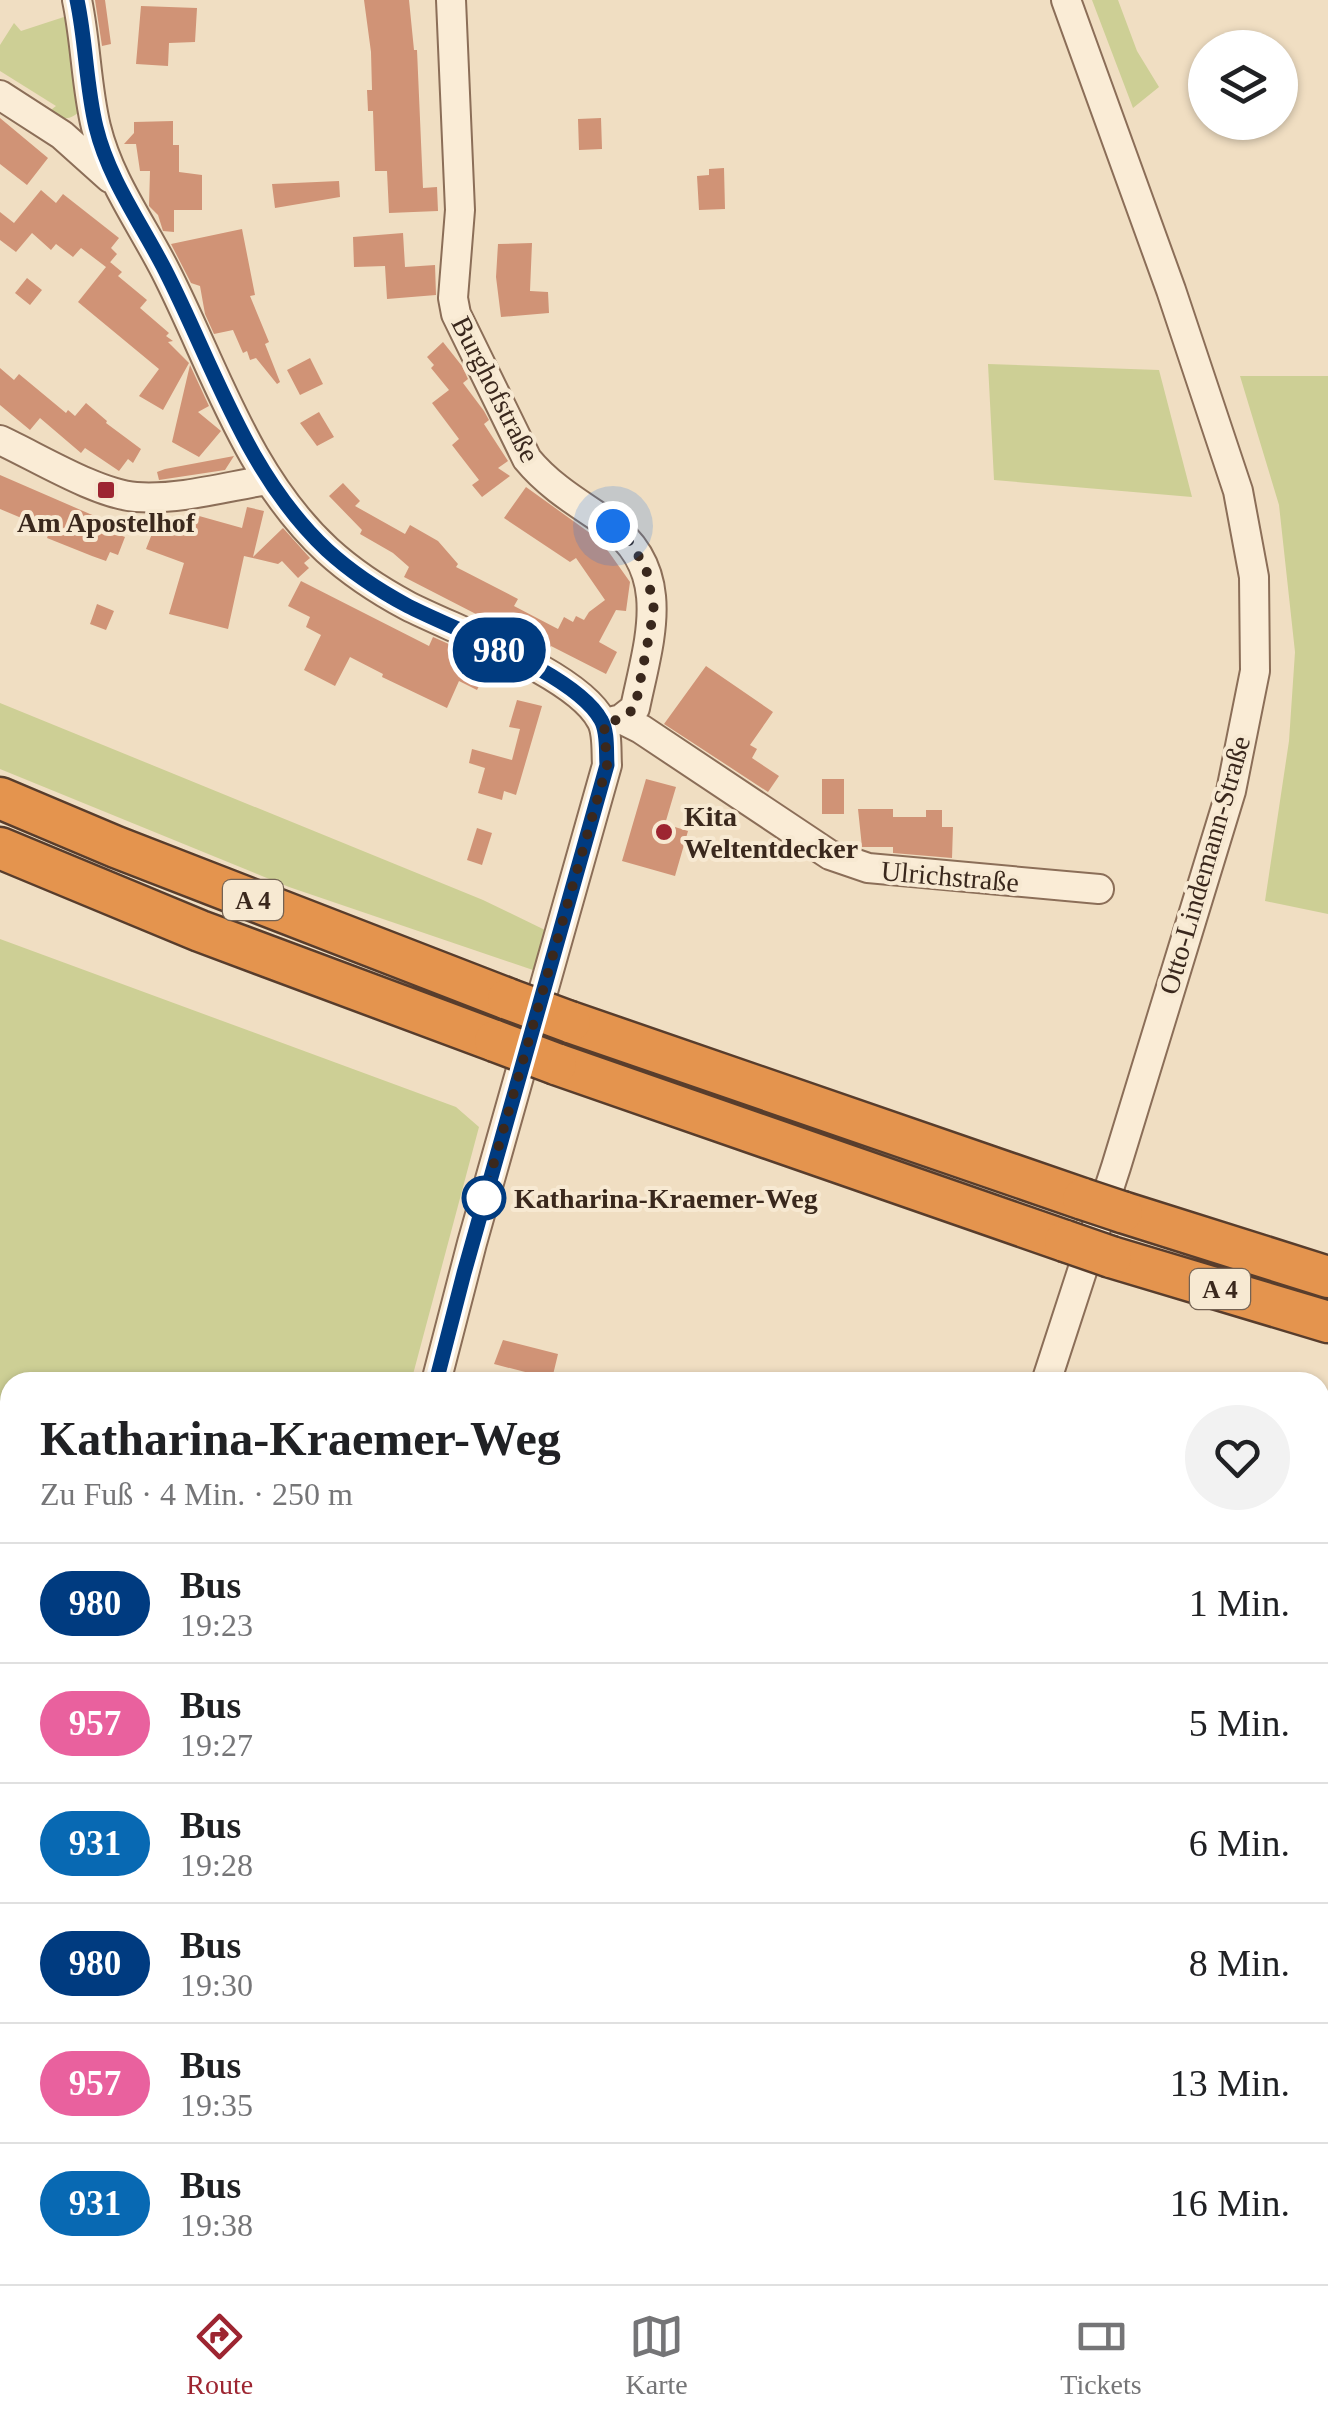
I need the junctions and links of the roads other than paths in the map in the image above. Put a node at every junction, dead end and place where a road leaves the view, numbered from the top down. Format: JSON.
{"nodes":[{"id":1,"x":77,"y":0,"type":"edge"},
{"id":2,"x":452,"y":0,"type":"edge"},
{"id":3,"x":1066,"y":0,"type":"edge"},
{"id":4,"x":0,"y":94,"type":"edge"},
{"id":5,"x":94,"y":108,"type":"junction"},
{"id":6,"x":62,"y":135,"type":"junction"},
{"id":7,"x":116,"y":184,"type":"junction"},
{"id":8,"x":0,"y":440,"type":"edge"},
{"id":9,"x":268,"y":480,"type":"junction"},
{"id":10,"x":612,"y":721,"type":"junction"},
{"id":11,"x":0,"y":798,"type":"edge"},
{"id":12,"x":0,"y":848,"type":"edge"},
{"id":13,"x":1099,"y":889,"type":"dead end"},
{"id":14,"x":1328,"y":1277,"type":"edge"},
{"id":15,"x":1328,"y":1322,"type":"edge"},
{"id":16,"x":439,"y":1372,"type":"edge"},
{"id":17,"x":1049,"y":1372,"type":"edge"}],
"edges":[{"from":1,"to":5,"type":"street"},
{"from":2,"to":10,"type":"street","name":"Burghofstraße"},
{"from":3,"to":17,"type":"street","name":"Otto-Lindemann-Straße"},
{"from":4,"to":6,"type":"street"},
{"from":5,"to":6,"type":"street"},
{"from":5,"to":7,"type":"street"},
{"from":6,"to":7,"type":"street"},
{"from":7,"to":9,"type":"street"},
{"from":8,"to":9,"type":"street"},
{"from":9,"to":10,"type":"street","name":"Ulrichstraße"},
{"from":10,"to":13,"type":"street","name":"Ulrichstraße"},
{"from":10,"to":16,"type":"street"},
{"from":11,"to":14,"type":"highway","number":"A 4","bridge":true},
{"from":12,"to":15,"type":"highway","number":"A 4","bridge":true}]}
